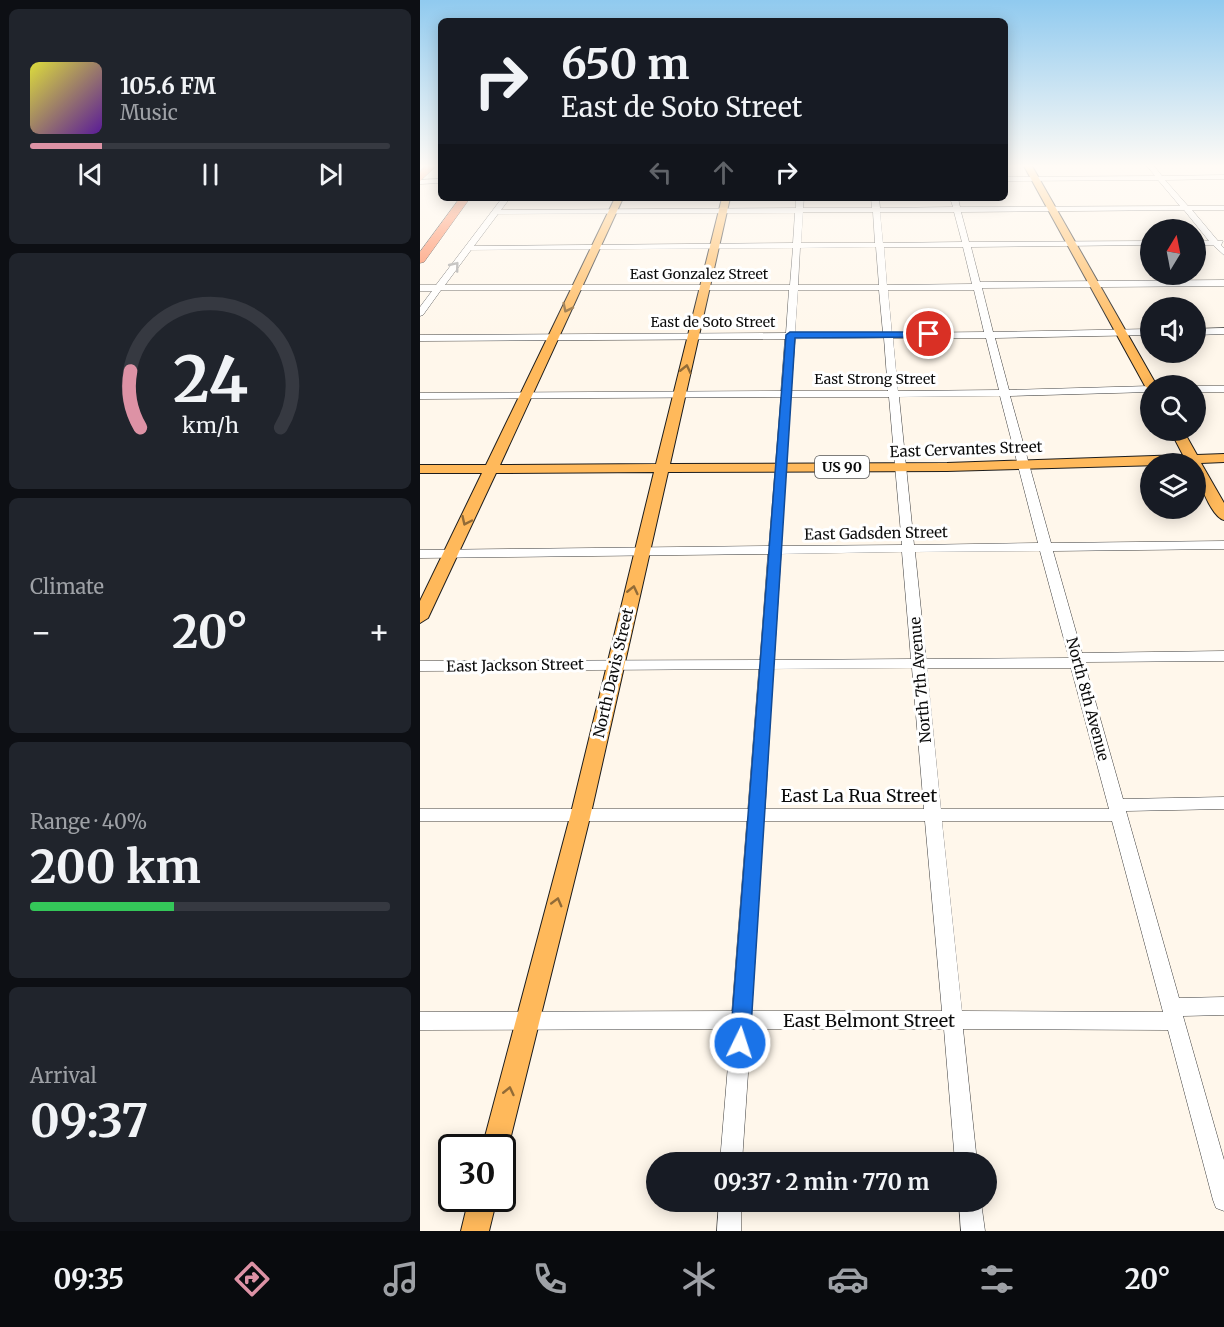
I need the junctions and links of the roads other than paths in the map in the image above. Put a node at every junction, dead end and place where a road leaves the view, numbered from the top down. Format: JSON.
{"nodes":[{"id":1,"x":436,"y":223,"type":"edge"},
{"id":2,"x":447,"y":223,"type":"edge"},
{"id":3,"x":488,"y":223,"type":"edge"},
{"id":4,"x":607,"y":223,"type":"edge"},
{"id":5,"x":720,"y":223,"type":"edge"},
{"id":6,"x":798,"y":223,"type":"edge"},
{"id":7,"x":877,"y":223,"type":"edge"},
{"id":8,"x":961,"y":223,"type":"edge"},
{"id":9,"x":1060,"y":223,"type":"edge"},
{"id":10,"x":1201,"y":223,"type":"edge"},
{"id":11,"x":420,"y":241,"type":"edge"},
{"id":12,"x":1140,"y":243,"type":"edge"},
{"id":13,"x":1220,"y":243,"type":"edge"},
{"id":14,"x":1071,"y":244,"type":"junction"},
{"id":15,"x":715,"y":246,"type":"junction"},
{"id":16,"x":796,"y":246,"type":"junction"},
{"id":17,"x":879,"y":246,"type":"junction"},
{"id":18,"x":967,"y":246,"type":"junction"},
{"id":19,"x":596,"y":247,"type":"junction"},
{"id":20,"x":470,"y":248,"type":"junction"},
{"id":21,"x":1224,"y":253,"type":"edge"},
{"id":22,"x":420,"y":260,"type":"edge"},
{"id":23,"x":1224,"y":283,"type":"edge"},
{"id":24,"x":1094,"y":284,"type":"junction"},
{"id":25,"x":977,"y":286,"type":"junction"},
{"id":26,"x":705,"y":287,"type":"junction"},
{"id":27,"x":794,"y":287,"type":"junction"},
{"id":28,"x":884,"y":287,"type":"junction"},
{"id":29,"x":420,"y":288,"type":"edge"},
{"id":30,"x":438,"y":288,"type":"junction"},
{"id":31,"x":577,"y":288,"type":"junction"},
{"id":32,"x":420,"y":313,"type":"edge"},
{"id":33,"x":1224,"y":331,"type":"edge"},
{"id":34,"x":1121,"y":332,"type":"junction"},
{"id":35,"x":1140,"y":332,"type":"edge"},
{"id":36,"x":1206,"y":332,"type":"edge"},
{"id":37,"x":888,"y":334,"type":"junction"},
{"id":38,"x":790,"y":335,"type":"junction"},
{"id":39,"x":990,"y":335,"type":"junction"},
{"id":40,"x":693,"y":336,"type":"junction"},
{"id":41,"x":553,"y":337,"type":"junction"},
{"id":42,"x":420,"y":338,"type":"edge"},
{"id":43,"x":1144,"y":375,"type":"edge"},
{"id":44,"x":1140,"y":387,"type":"edge"},
{"id":45,"x":1224,"y":388,"type":"edge"},
{"id":46,"x":1206,"y":389,"type":"edge"},
{"id":47,"x":680,"y":393,"type":"junction"},
{"id":48,"x":786,"y":393,"type":"junction"},
{"id":49,"x":893,"y":393,"type":"junction"},
{"id":50,"x":1006,"y":393,"type":"junction"},
{"id":51,"x":525,"y":394,"type":"junction"},
{"id":52,"x":420,"y":396,"type":"edge"},
{"id":53,"x":1224,"y":458,"type":"edge"},
{"id":54,"x":1206,"y":460,"type":"edge"},
{"id":55,"x":1140,"y":463,"type":"edge"},
{"id":56,"x":1023,"y":464,"type":"junction"},
{"id":57,"x":662,"y":466,"type":"junction"},
{"id":58,"x":781,"y":467,"type":"junction"},
{"id":59,"x":900,"y":467,"type":"junction"},
{"id":60,"x":491,"y":468,"type":"junction"},
{"id":61,"x":420,"y":469,"type":"edge"},
{"id":62,"x":1206,"y":484,"type":"edge"},
{"id":63,"x":1224,"y":516,"type":"edge"},
{"id":64,"x":1224,"y":545,"type":"edge"},
{"id":65,"x":1047,"y":547,"type":"junction"},
{"id":66,"x":908,"y":549,"type":"junction"},
{"id":67,"x":775,"y":550,"type":"junction"},
{"id":68,"x":642,"y":552,"type":"junction"},
{"id":69,"x":420,"y":554,"type":"edge"},
{"id":70,"x":451,"y":554,"type":"junction"},
{"id":71,"x":420,"y":618,"type":"edge"},
{"id":72,"x":1224,"y":656,"type":"edge"},
{"id":73,"x":1078,"y":660,"type":"junction"},
{"id":74,"x":616,"y":663,"type":"junction"},
{"id":75,"x":766,"y":664,"type":"junction"},
{"id":76,"x":919,"y":664,"type":"junction"},
{"id":77,"x":420,"y":666,"type":"edge"},
{"id":78,"x":1224,"y":804,"type":"edge"},
{"id":79,"x":1117,"y":810,"type":"junction"},
{"id":80,"x":581,"y":813,"type":"junction"},
{"id":81,"x":756,"y":814,"type":"junction"},
{"id":82,"x":420,"y":815,"type":"edge"},
{"id":83,"x":933,"y":815,"type":"junction"},
{"id":84,"x":1224,"y":1006,"type":"edge"},
{"id":85,"x":1173,"y":1014,"type":"junction"},
{"id":86,"x":526,"y":1019,"type":"junction"},
{"id":87,"x":742,"y":1020,"type":"junction"},
{"id":88,"x":952,"y":1020,"type":"junction"},
{"id":89,"x":420,"y":1021,"type":"edge"},
{"id":90,"x":498,"y":1134,"type":"edge"},
{"id":91,"x":733,"y":1152,"type":"edge"},
{"id":92,"x":965,"y":1152,"type":"edge"},
{"id":93,"x":1224,"y":1200,"type":"edge"},
{"id":94,"x":480,"y":1212,"type":"edge"},
{"id":95,"x":730,"y":1212,"type":"edge"},
{"id":96,"x":971,"y":1212,"type":"edge"},
{"id":97,"x":475,"y":1231,"type":"edge"},
{"id":98,"x":729,"y":1231,"type":"edge"},
{"id":99,"x":973,"y":1231,"type":"edge"}],
"edges":[{"from":1,"to":11,"type":"highway"},
{"from":2,"to":22,"type":"highway"},
{"from":3,"to":20,"type":"street"},
{"from":4,"to":19,"type":"main road"},
{"from":5,"to":15,"type":"main road","name":"North Davis Street"},
{"from":6,"to":16,"type":"street"},
{"from":7,"to":17,"type":"street","name":"North 7th Avenue"},
{"from":8,"to":18,"type":"street","name":"North 8th Avenue"},
{"from":9,"to":14,"type":"main road"},
{"from":10,"to":13,"type":"street"},
{"from":12,"to":14,"type":"street"},
{"from":13,"to":21,"type":"street"},
{"from":14,"to":18,"type":"street"},
{"from":14,"to":24,"type":"main road"},
{"from":15,"to":16,"type":"street"},
{"from":15,"to":19,"type":"street"},
{"from":15,"to":26,"type":"main road","name":"North Davis Street"},
{"from":16,"to":17,"type":"street"},
{"from":16,"to":27,"type":"street"},
{"from":17,"to":18,"type":"street"},
{"from":17,"to":28,"type":"street","name":"North 7th Avenue"},
{"from":18,"to":25,"type":"street","name":"North 8th Avenue"},
{"from":19,"to":20,"type":"street"},
{"from":19,"to":31,"type":"main road"},
{"from":30,"to":20,"type":"street","one_way":true},
{"from":23,"to":24,"type":"street","name":"East Gonzalez Street"},
{"from":24,"to":25,"type":"street","name":"East Gonzalez Street"},
{"from":24,"to":34,"type":"main road"},
{"from":25,"to":28,"type":"street","name":"East Gonzalez Street"},
{"from":25,"to":39,"type":"street","name":"North 8th Avenue"},
{"from":26,"to":27,"type":"street","name":"East Gonzalez Street"},
{"from":26,"to":31,"type":"street","name":"East Gonzalez Street"},
{"from":26,"to":40,"type":"main road","name":"North Davis Street"},
{"from":27,"to":28,"type":"street","name":"East Gonzalez Street"},
{"from":27,"to":38,"type":"street"},
{"from":28,"to":37,"type":"street","name":"North 7th Avenue"},
{"from":29,"to":30,"type":"street","name":"East Gonzalez Street"},
{"from":30,"to":31,"type":"street","name":"East Gonzalez Street"},
{"from":30,"to":32,"type":"street"},
{"from":31,"to":41,"type":"main road","one_way":true},
{"from":33,"to":36,"type":"street"},
{"from":34,"to":35,"type":"street","name":"East de Soto Street"},
{"from":34,"to":39,"type":"street","name":"East de Soto Street"},
{"from":34,"to":43,"type":"main road"},
{"from":37,"to":38,"type":"street","name":"East de Soto Street"},
{"from":37,"to":39,"type":"street","name":"East de Soto Street"},
{"from":37,"to":49,"type":"street","name":"North 7th Avenue"},
{"from":38,"to":40,"type":"street","name":"East de Soto Street"},
{"from":38,"to":48,"type":"street"},
{"from":39,"to":50,"type":"street","name":"North 8th Avenue"},
{"from":40,"to":41,"type":"street","name":"East de Soto Street"},
{"from":47,"to":40,"type":"main road","name":"North Davis Street","one_way":true},
{"from":41,"to":42,"type":"street","name":"East de Soto Street"},
{"from":41,"to":51,"type":"main road"},
{"from":44,"to":50,"type":"street","name":"East Strong Street"},
{"from":45,"to":46,"type":"street"},
{"from":47,"to":48,"type":"street","name":"East Strong Street"},
{"from":47,"to":51,"type":"street","name":"East Strong Street"},
{"from":47,"to":57,"type":"main road","name":"North Davis Street"},
{"from":48,"to":49,"type":"street","name":"East Strong Street"},
{"from":48,"to":58,"type":"street"},
{"from":49,"to":50,"type":"street","name":"East Strong Street"},
{"from":49,"to":59,"type":"street","name":"North 7th Avenue"},
{"from":50,"to":56,"type":"street","name":"North 8th Avenue"},
{"from":51,"to":52,"type":"street","name":"East Strong Street"},
{"from":51,"to":60,"type":"main road"},
{"from":53,"to":54,"type":"main road","name":"East Cervantes Street","number":"US 90"},
{"from":55,"to":56,"type":"main road","name":"East Cervantes Street","number":"US 90"},
{"from":56,"to":59,"type":"main road","name":"East Cervantes Street","number":"US 90"},
{"from":56,"to":65,"type":"street","name":"North 8th Avenue"},
{"from":57,"to":58,"type":"main road","name":"East Cervantes Street","number":"US 90"},
{"from":57,"to":60,"type":"main road","name":"East Cervantes Street","number":"US 90"},
{"from":57,"to":68,"type":"main road","name":"North Davis Street"},
{"from":58,"to":59,"type":"main road","name":"East Cervantes Street","number":"US 90"},
{"from":58,"to":67,"type":"street"},
{"from":59,"to":66,"type":"street","name":"North 7th Avenue"},
{"from":60,"to":61,"type":"main road","name":"East Cervantes Street","number":"US 90"},
{"from":60,"to":70,"type":"main road","one_way":true},
{"from":62,"to":63,"type":"main road"},
{"from":64,"to":65,"type":"street","name":"East Gadsden Street"},
{"from":65,"to":66,"type":"street","name":"East Gadsden Street"},
{"from":65,"to":73,"type":"street","name":"North 8th Avenue"},
{"from":66,"to":67,"type":"street","name":"East Gadsden Street"},
{"from":66,"to":76,"type":"street","name":"North 7th Avenue"},
{"from":67,"to":68,"type":"street","name":"East Gadsden Street"},
{"from":67,"to":75,"type":"street"},
{"from":68,"to":70,"type":"street","name":"East Gadsden Street"},
{"from":74,"to":68,"type":"main road","name":"North Davis Street","one_way":true},
{"from":69,"to":70,"type":"street","name":"East Gadsden Street"},
{"from":70,"to":71,"type":"main road"},
{"from":72,"to":73,"type":"street","name":"East Jackson Street"},
{"from":73,"to":76,"type":"street","name":"East Jackson Street"},
{"from":73,"to":79,"type":"street","name":"North 8th Avenue"},
{"from":74,"to":75,"type":"street","name":"East Jackson Street"},
{"from":74,"to":77,"type":"street","name":"East Jackson Street"},
{"from":74,"to":80,"type":"main road","name":"North Davis Street"},
{"from":75,"to":76,"type":"street","name":"East Jackson Street"},
{"from":75,"to":81,"type":"street"},
{"from":76,"to":83,"type":"street","name":"North 7th Avenue"},
{"from":78,"to":79,"type":"street","name":"East La Rua Street"},
{"from":79,"to":83,"type":"street","name":"East La Rua Street"},
{"from":79,"to":85,"type":"street","name":"North 8th Avenue"},
{"from":80,"to":81,"type":"street","name":"East La Rua Street"},
{"from":80,"to":82,"type":"street","name":"East La Rua Street"},
{"from":86,"to":80,"type":"main road","name":"North Davis Street","one_way":true},
{"from":81,"to":83,"type":"street","name":"East La Rua Street"},
{"from":81,"to":87,"type":"street"},
{"from":83,"to":88,"type":"street","name":"North 7th Avenue"},
{"from":84,"to":85,"type":"street","name":"East Belmont Street"},
{"from":85,"to":88,"type":"street","name":"East Belmont Street"},
{"from":85,"to":93,"type":"street","name":"North 8th Avenue"},
{"from":86,"to":87,"type":"street","name":"East Belmont Street"},
{"from":86,"to":89,"type":"street","name":"East Belmont Street"},
{"from":90,"to":86,"type":"main road","name":"North Davis Street","one_way":true},
{"from":87,"to":88,"type":"street","name":"East Belmont Street"},
{"from":87,"to":91,"type":"street"},
{"from":88,"to":92,"type":"street","name":"North 7th Avenue"},
{"from":94,"to":97,"type":"main road"},
{"from":95,"to":98,"type":"street"},
{"from":96,"to":99,"type":"street"}]}
